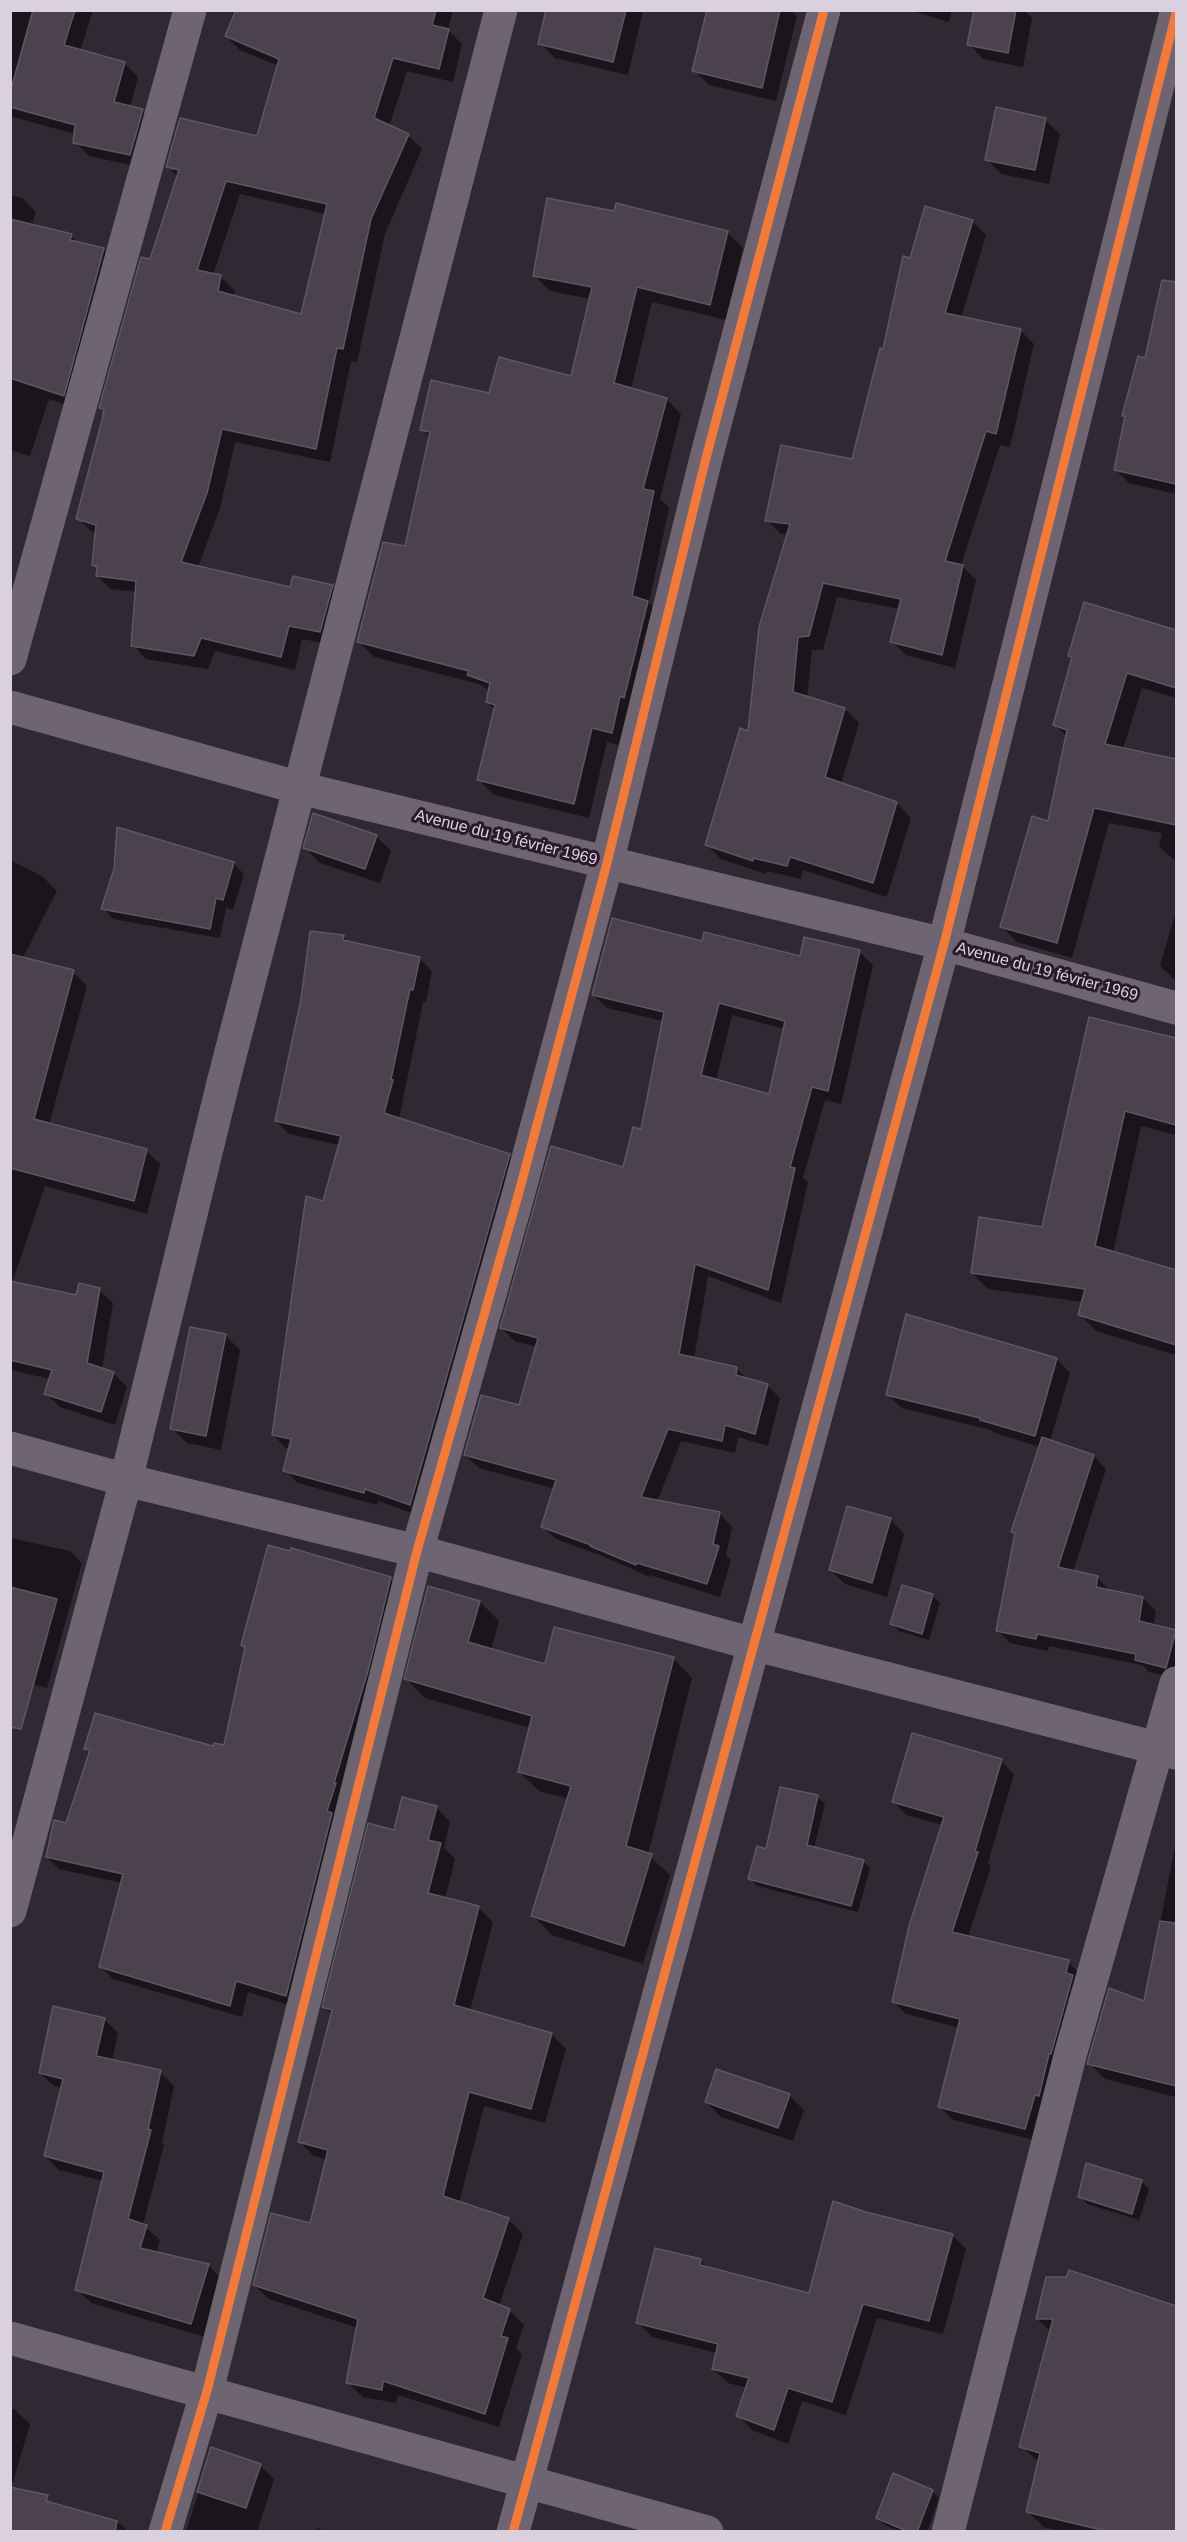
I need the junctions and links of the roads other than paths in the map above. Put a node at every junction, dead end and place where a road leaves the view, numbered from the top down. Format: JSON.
{"nodes":[{"id":1,"x":190,"y":10,"type":"edge"},
{"id":2,"x":501,"y":10,"type":"edge"},
{"id":3,"x":824,"y":10,"type":"edge"},
{"id":4,"x":1176,"y":13,"type":"edge"},
{"id":5,"x":10,"y":658,"type":"edge"},
{"id":6,"x":10,"y":707,"type":"edge"},
{"id":7,"x":300,"y":788,"type":"junction"},
{"id":8,"x":607,"y":863,"type":"junction"},
{"id":9,"x":944,"y":944,"type":"junction"},
{"id":10,"x":1176,"y":1008,"type":"edge"},
{"id":11,"x":10,"y":1448,"type":"edge"},
{"id":12,"x":126,"y":1480,"type":"junction"},
{"id":13,"x":417,"y":1551,"type":"junction"},
{"id":14,"x":753,"y":1644,"type":"junction"},
{"id":15,"x":1176,"y":1683,"type":"edge"},
{"id":16,"x":1168,"y":1750,"type":"edge"},
{"id":17,"x":10,"y":1911,"type":"edge"},
{"id":18,"x":10,"y":2338,"type":"edge"},
{"id":19,"x":207,"y":2391,"type":"junction"},
{"id":20,"x":525,"y":2481,"type":"junction"},
{"id":21,"x":165,"y":2532,"type":"edge"},
{"id":22,"x":513,"y":2532,"type":"edge"},
{"id":23,"x":707,"y":2532,"type":"edge"},
{"id":24,"x":948,"y":2532,"type":"edge"}],
"edges":[{"from":1,"to":5,"type":"street"},
{"from":2,"to":7,"type":"street"},
{"from":3,"to":8,"type":"street"},
{"from":4,"to":9,"type":"street"},
{"from":6,"to":7,"type":"street","name":"Avenue du 19 février 1969"},
{"from":7,"to":8,"type":"street","name":"Avenue du 19 février 1969"},
{"from":7,"to":12,"type":"street"},
{"from":8,"to":9,"type":"street","name":"Avenue du 19 février 1969"},
{"from":8,"to":13,"type":"street"},
{"from":9,"to":10,"type":"street","name":"Avenue du 19 février 1969"},
{"from":9,"to":14,"type":"street"},
{"from":11,"to":12,"type":"street"},
{"from":12,"to":13,"type":"street"},
{"from":12,"to":17,"type":"street"},
{"from":13,"to":14,"type":"street"},
{"from":13,"to":19,"type":"street"},
{"from":14,"to":16,"type":"street"},
{"from":14,"to":20,"type":"street"},
{"from":15,"to":16,"type":"street"},
{"from":16,"to":24,"type":"street"},
{"from":18,"to":19,"type":"street"},
{"from":19,"to":20,"type":"street"},
{"from":19,"to":21,"type":"street"},
{"from":20,"to":22,"type":"street"},
{"from":20,"to":23,"type":"street"}]}
